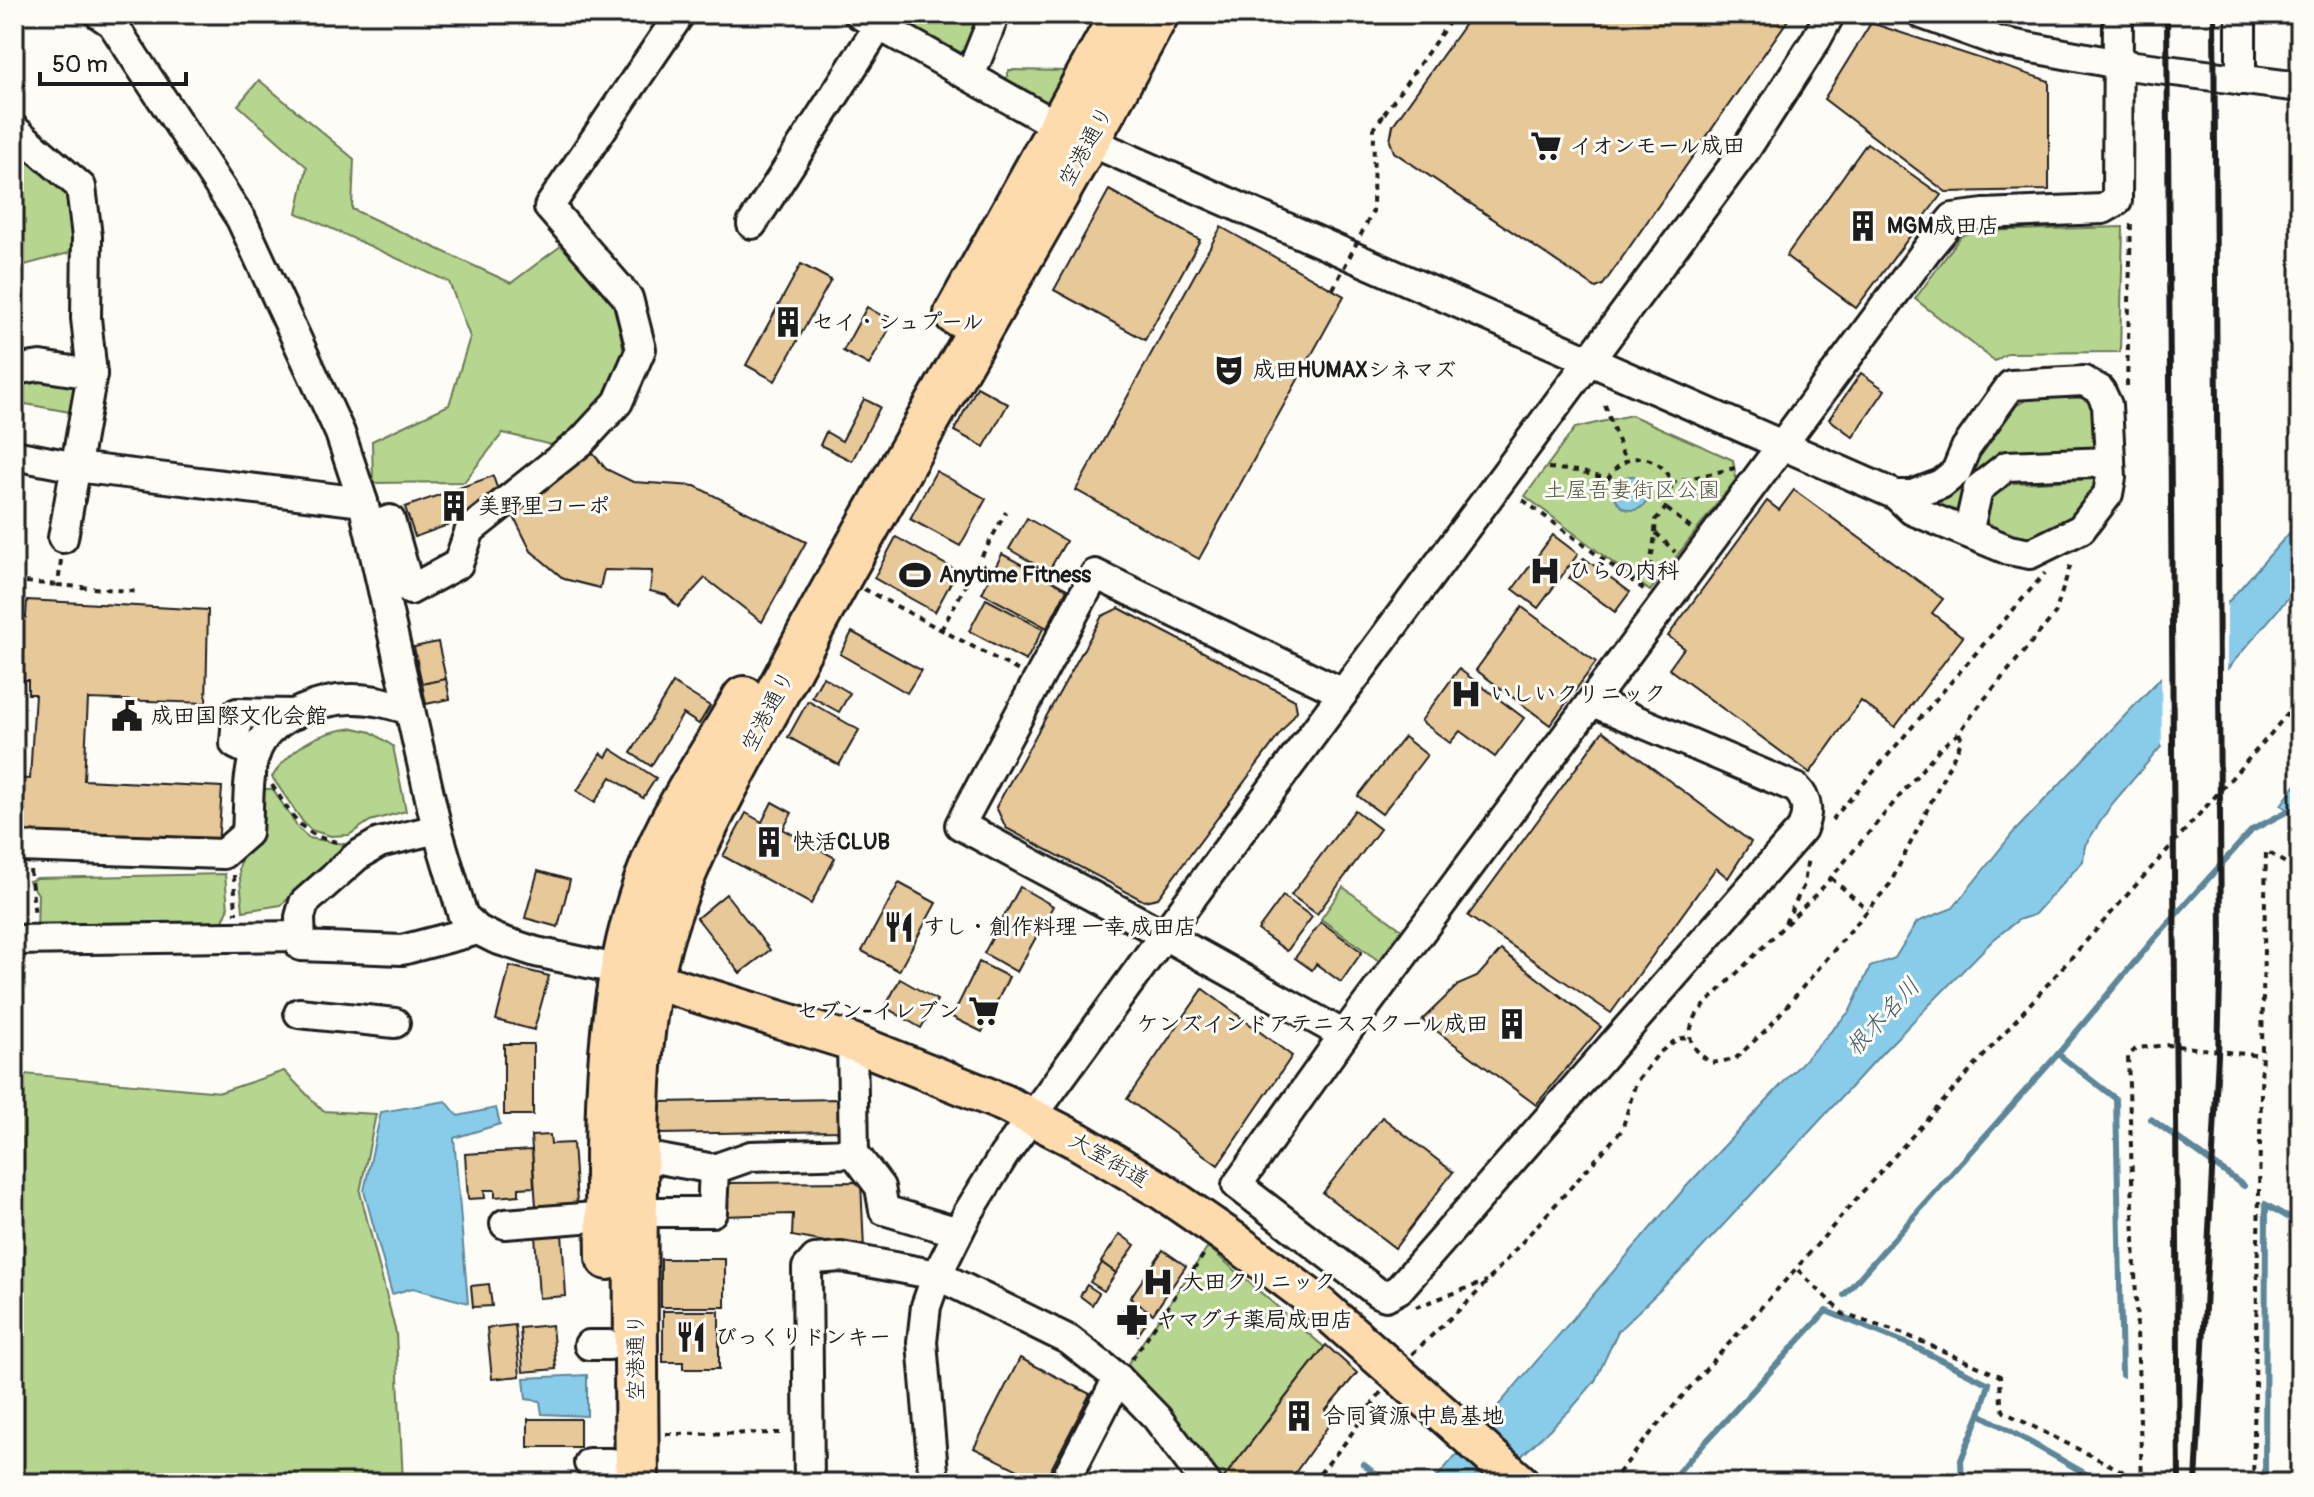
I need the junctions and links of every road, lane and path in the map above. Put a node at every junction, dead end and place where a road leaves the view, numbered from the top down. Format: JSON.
{"nodes":[{"id":1,"x":99,"y":14,"type":"edge"},
{"id":2,"x":680,"y":14,"type":"edge"},
{"id":3,"x":995,"y":14,"type":"edge"},
{"id":4,"x":1122,"y":14,"type":"edge"},
{"id":5,"x":1157,"y":14,"type":"edge"},
{"id":6,"x":1455,"y":14,"type":"edge"},
{"id":7,"x":1830,"y":14,"type":"edge"},
{"id":8,"x":1922,"y":14,"type":"edge"},
{"id":9,"x":2118,"y":14,"type":"edge"},
{"id":10,"x":2241,"y":14,"type":"edge"},
{"id":11,"x":870,"y":19,"type":"edge"},
{"id":12,"x":2119,"y":64,"type":"junction"},
{"id":13,"x":970,"y":76,"type":"junction"},
{"id":14,"x":2241,"y":80,"type":"junction"},
{"id":15,"x":2300,"y":87,"type":"edge"},
{"id":16,"x":14,"y":129,"type":"edge"},
{"id":17,"x":1075,"y":134,"type":"junction"},
{"id":18,"x":2132,"y":209,"type":"dead end"},
{"id":19,"x":752,"y":224,"type":"dead end"},
{"id":20,"x":1333,"y":289,"type":"dead end"},
{"id":21,"x":1588,"y":362,"type":"junction"},
{"id":22,"x":14,"y":370,"type":"edge"},
{"id":23,"x":92,"y":374,"type":"junction"},
{"id":24,"x":2127,"y":386,"type":"dead end"},
{"id":25,"x":1605,"y":405,"type":"dead end"},
{"id":26,"x":1782,"y":447,"type":"junction"},
{"id":27,"x":14,"y":455,"type":"edge"},
{"id":28,"x":1625,"y":461,"type":"junction"},
{"id":29,"x":2110,"y":462,"type":"junction"},
{"id":30,"x":1745,"y":466,"type":"dead end"},
{"id":31,"x":76,"y":467,"type":"junction"},
{"id":32,"x":1548,"y":468,"type":"dead end"},
{"id":33,"x":1671,"y":483,"type":"junction"},
{"id":34,"x":1896,"y":495,"type":"junction"},
{"id":35,"x":1523,"y":500,"type":"dead end"},
{"id":36,"x":1667,"y":509,"type":"junction"},
{"id":37,"x":1006,"y":512,"type":"dead end"},
{"id":38,"x":366,"y":515,"type":"junction"},
{"id":39,"x":1693,"y":530,"type":"dead end"},
{"id":40,"x":1656,"y":533,"type":"junction"},
{"id":41,"x":1968,"y":533,"type":"junction"},
{"id":42,"x":63,"y":538,"type":"joint"},
{"id":43,"x":2072,"y":557,"type":"dead end"},
{"id":44,"x":1683,"y":560,"type":"dead end"},
{"id":45,"x":2052,"y":566,"type":"dead end"},
{"id":46,"x":14,"y":581,"type":"edge"},
{"id":47,"x":58,"y":585,"type":"junction"},
{"id":48,"x":857,"y":585,"type":"dead end"},
{"id":49,"x":140,"y":592,"type":"dead end"},
{"id":50,"x":941,"y":630,"type":"junction"},
{"id":51,"x":1028,"y":676,"type":"dead end"},
{"id":52,"x":1343,"y":693,"type":"junction"},
{"id":53,"x":2300,"y":698,"type":"edge"},
{"id":54,"x":1593,"y":702,"type":"junction"},
{"id":55,"x":410,"y":710,"type":"junction"},
{"id":56,"x":1959,"y":733,"type":"junction"},
{"id":57,"x":262,"y":767,"type":"junction"},
{"id":58,"x":1832,"y":820,"type":"dead end"},
{"id":59,"x":437,"y":829,"type":"junction"},
{"id":60,"x":346,"y":840,"type":"dead end"},
{"id":61,"x":1810,"y":846,"type":"dead end"},
{"id":62,"x":23,"y":847,"type":"joint"},
{"id":63,"x":233,"y":866,"type":"dead end"},
{"id":64,"x":2300,"y":872,"type":"edge"},
{"id":65,"x":1831,"y":878,"type":"junction"},
{"id":66,"x":1868,"y":910,"type":"junction"},
{"id":67,"x":236,"y":920,"type":"dead end"},
{"id":68,"x":1782,"y":928,"type":"junction"},
{"id":69,"x":478,"y":930,"type":"junction"},
{"id":70,"x":1164,"y":935,"type":"junction"},
{"id":71,"x":301,"y":936,"type":"junction"},
{"id":72,"x":26,"y":940,"type":"edge"},
{"id":73,"x":636,"y":975,"type":"junction"},
{"id":74,"x":299,"y":1013,"type":"dead end"},
{"id":75,"x":395,"y":1023,"type":"dead end"},
{"id":76,"x":1344,"y":1035,"type":"junction"},
{"id":77,"x":1689,"y":1037,"type":"junction"},
{"id":78,"x":852,"y":1042,"type":"junction"},
{"id":79,"x":2261,"y":1056,"type":"junction"},
{"id":80,"x":1032,"y":1116,"type":"junction"},
{"id":81,"x":854,"y":1153,"type":"junction"},
{"id":82,"x":637,"y":1155,"type":"junction"},
{"id":83,"x":714,"y":1169,"type":"junction"},
{"id":84,"x":622,"y":1214,"type":"junction"},
{"id":85,"x":505,"y":1224,"type":"dead end"},
{"id":86,"x":958,"y":1232,"type":"junction"},
{"id":87,"x":1208,"y":1247,"type":"dead end"},
{"id":88,"x":1797,"y":1270,"type":"junction"},
{"id":89,"x":937,"y":1275,"type":"junction"},
{"id":90,"x":1489,"y":1280,"type":"junction"},
{"id":91,"x":1414,"y":1307,"type":"dead end"},
{"id":92,"x":1395,"y":1372,"type":"junction"},
{"id":93,"x":1118,"y":1378,"type":"junction"},
{"id":94,"x":796,"y":1433,"type":"dead end"},
{"id":95,"x":655,"y":1434,"type":"dead end"},
{"id":96,"x":612,"y":1473,"type":"edge"},
{"id":97,"x":2142,"y":1482,"type":"edge"},
{"id":98,"x":809,"y":1483,"type":"edge"},
{"id":99,"x":934,"y":1483,"type":"edge"},
{"id":100,"x":1064,"y":1483,"type":"edge"},
{"id":101,"x":1206,"y":1483,"type":"edge"},
{"id":102,"x":1312,"y":1483,"type":"edge"},
{"id":103,"x":1521,"y":1483,"type":"edge"},
{"id":104,"x":1611,"y":1483,"type":"edge"},
{"id":105,"x":2253,"y":1483,"type":"edge"}],
"edges":[{"from":1,"to":38,"type":"street"},
{"from":2,"to":38,"type":"street"},
{"from":3,"to":13,"type":"street"},
{"from":4,"to":17,"type":"highway","name":"空港通り"},
{"from":5,"to":17,"type":"highway","name":"空港通り"},
{"from":6,"to":20,"type":"path","bridge":true},
{"from":7,"to":21,"type":"street"},
{"from":8,"to":12,"type":"street"},
{"from":9,"to":12,"type":"street"},
{"from":10,"to":14,"type":"street"},
{"from":11,"to":13,"type":"street"},
{"from":11,"to":19,"type":"street"},
{"from":12,"to":14,"type":"street"},
{"from":12,"to":26,"type":"street"},
{"from":13,"to":17,"type":"street"},
{"from":14,"to":15,"type":"street"},
{"from":16,"to":23,"type":"street"},
{"from":17,"to":21,"type":"street"},
{"from":17,"to":73,"type":"highway","name":"空港通り"},
{"from":18,"to":24,"type":"path"},
{"from":21,"to":26,"type":"street"},
{"from":21,"to":52,"type":"street"},
{"from":22,"to":23,"type":"street"},
{"from":23,"to":31,"type":"street"},
{"from":25,"to":28,"type":"path"},
{"from":26,"to":34,"type":"street"},
{"from":26,"to":54,"type":"street"},
{"from":27,"to":31,"type":"street"},
{"from":28,"to":32,"type":"path"},
{"from":28,"to":33,"type":"path"},
{"from":29,"to":34,"type":"street"},
{"from":29,"to":41,"type":"street"},
{"from":29,"to":41,"type":"street"},
{"from":30,"to":33,"type":"path"},
{"from":31,"to":38,"type":"street"},
{"from":31,"to":42,"type":"street"},
{"from":33,"to":36,"type":"path"},
{"from":34,"to":41,"type":"street"},
{"from":35,"to":40,"type":"path"},
{"from":36,"to":39,"type":"path"},
{"from":36,"to":40,"type":"path"},
{"from":37,"to":50,"type":"path"},
{"from":38,"to":55,"type":"street"},
{"from":40,"to":44,"type":"path"},
{"from":42,"to":47,"type":"path"},
{"from":43,"to":56,"type":"path"},
{"from":45,"to":58,"type":"path"},
{"from":46,"to":47,"type":"path"},
{"from":47,"to":49,"type":"path"},
{"from":48,"to":50,"type":"path"},
{"from":50,"to":51,"type":"path"},
{"from":52,"to":70,"type":"street"},
{"from":52,"to":70,"type":"street"},
{"from":53,"to":88,"type":"path"},
{"from":54,"to":76,"type":"street"},
{"from":54,"to":76,"type":"street"},
{"from":55,"to":57,"type":"street"},
{"from":55,"to":59,"type":"street"},
{"from":56,"to":65,"type":"path"},
{"from":56,"to":66,"type":"path"},
{"from":57,"to":60,"type":"path"},
{"from":57,"to":62,"type":"street"},
{"from":59,"to":69,"type":"street"},
{"from":59,"to":71,"type":"street"},
{"from":61,"to":68,"type":"path"},
{"from":62,"to":72,"type":"path"},
{"from":63,"to":67,"type":"path"},
{"from":64,"to":79,"type":"path"},
{"from":65,"to":66,"type":"path"},
{"from":65,"to":68,"type":"path"},
{"from":66,"to":77,"type":"path"},
{"from":68,"to":77,"type":"path"},
{"from":69,"to":71,"type":"street"},
{"from":69,"to":73,"type":"street"},
{"from":70,"to":76,"type":"street"},
{"from":70,"to":80,"type":"street"},
{"from":71,"to":72,"type":"street"},
{"from":73,"to":78,"type":"main road","name":"大室街道"},
{"from":73,"to":82,"type":"highway","name":"空港通り"},
{"from":73,"to":84,"type":"highway","name":"空港通り"},
{"from":74,"to":75,"type":"street"},
{"from":77,"to":90,"type":"path"},
{"from":78,"to":80,"type":"main road","name":"大室街道"},
{"from":78,"to":81,"type":"street"},
{"from":79,"to":97,"type":"path"},
{"from":79,"to":105,"type":"path"},
{"from":80,"to":86,"type":"street"},
{"from":80,"to":92,"type":"main road","name":"大室街道"},
{"from":81,"to":83,"type":"street"},
{"from":81,"to":86,"type":"street"},
{"from":82,"to":83,"type":"street"},
{"from":82,"to":84,"type":"highway","name":"空港通り"},
{"from":83,"to":84,"type":"street"},
{"from":84,"to":85,"type":"street"},
{"from":84,"to":96,"type":"highway","name":"空港通り"},
{"from":84,"to":96,"type":"highway","name":"空港通り"},
{"from":86,"to":89,"type":"street"},
{"from":87,"to":93,"type":"path"},
{"from":88,"to":97,"type":"path"},
{"from":88,"to":104,"type":"path"},
{"from":89,"to":93,"type":"street"},
{"from":89,"to":98,"type":"street"},
{"from":89,"to":99,"type":"street"},
{"from":90,"to":91,"type":"path"},
{"from":90,"to":92,"type":"path"},
{"from":92,"to":102,"type":"path"},
{"from":92,"to":103,"type":"main road","name":"大室街道"},
{"from":93,"to":100,"type":"street"},
{"from":93,"to":101,"type":"street"},
{"from":94,"to":95,"type":"path"}]}
